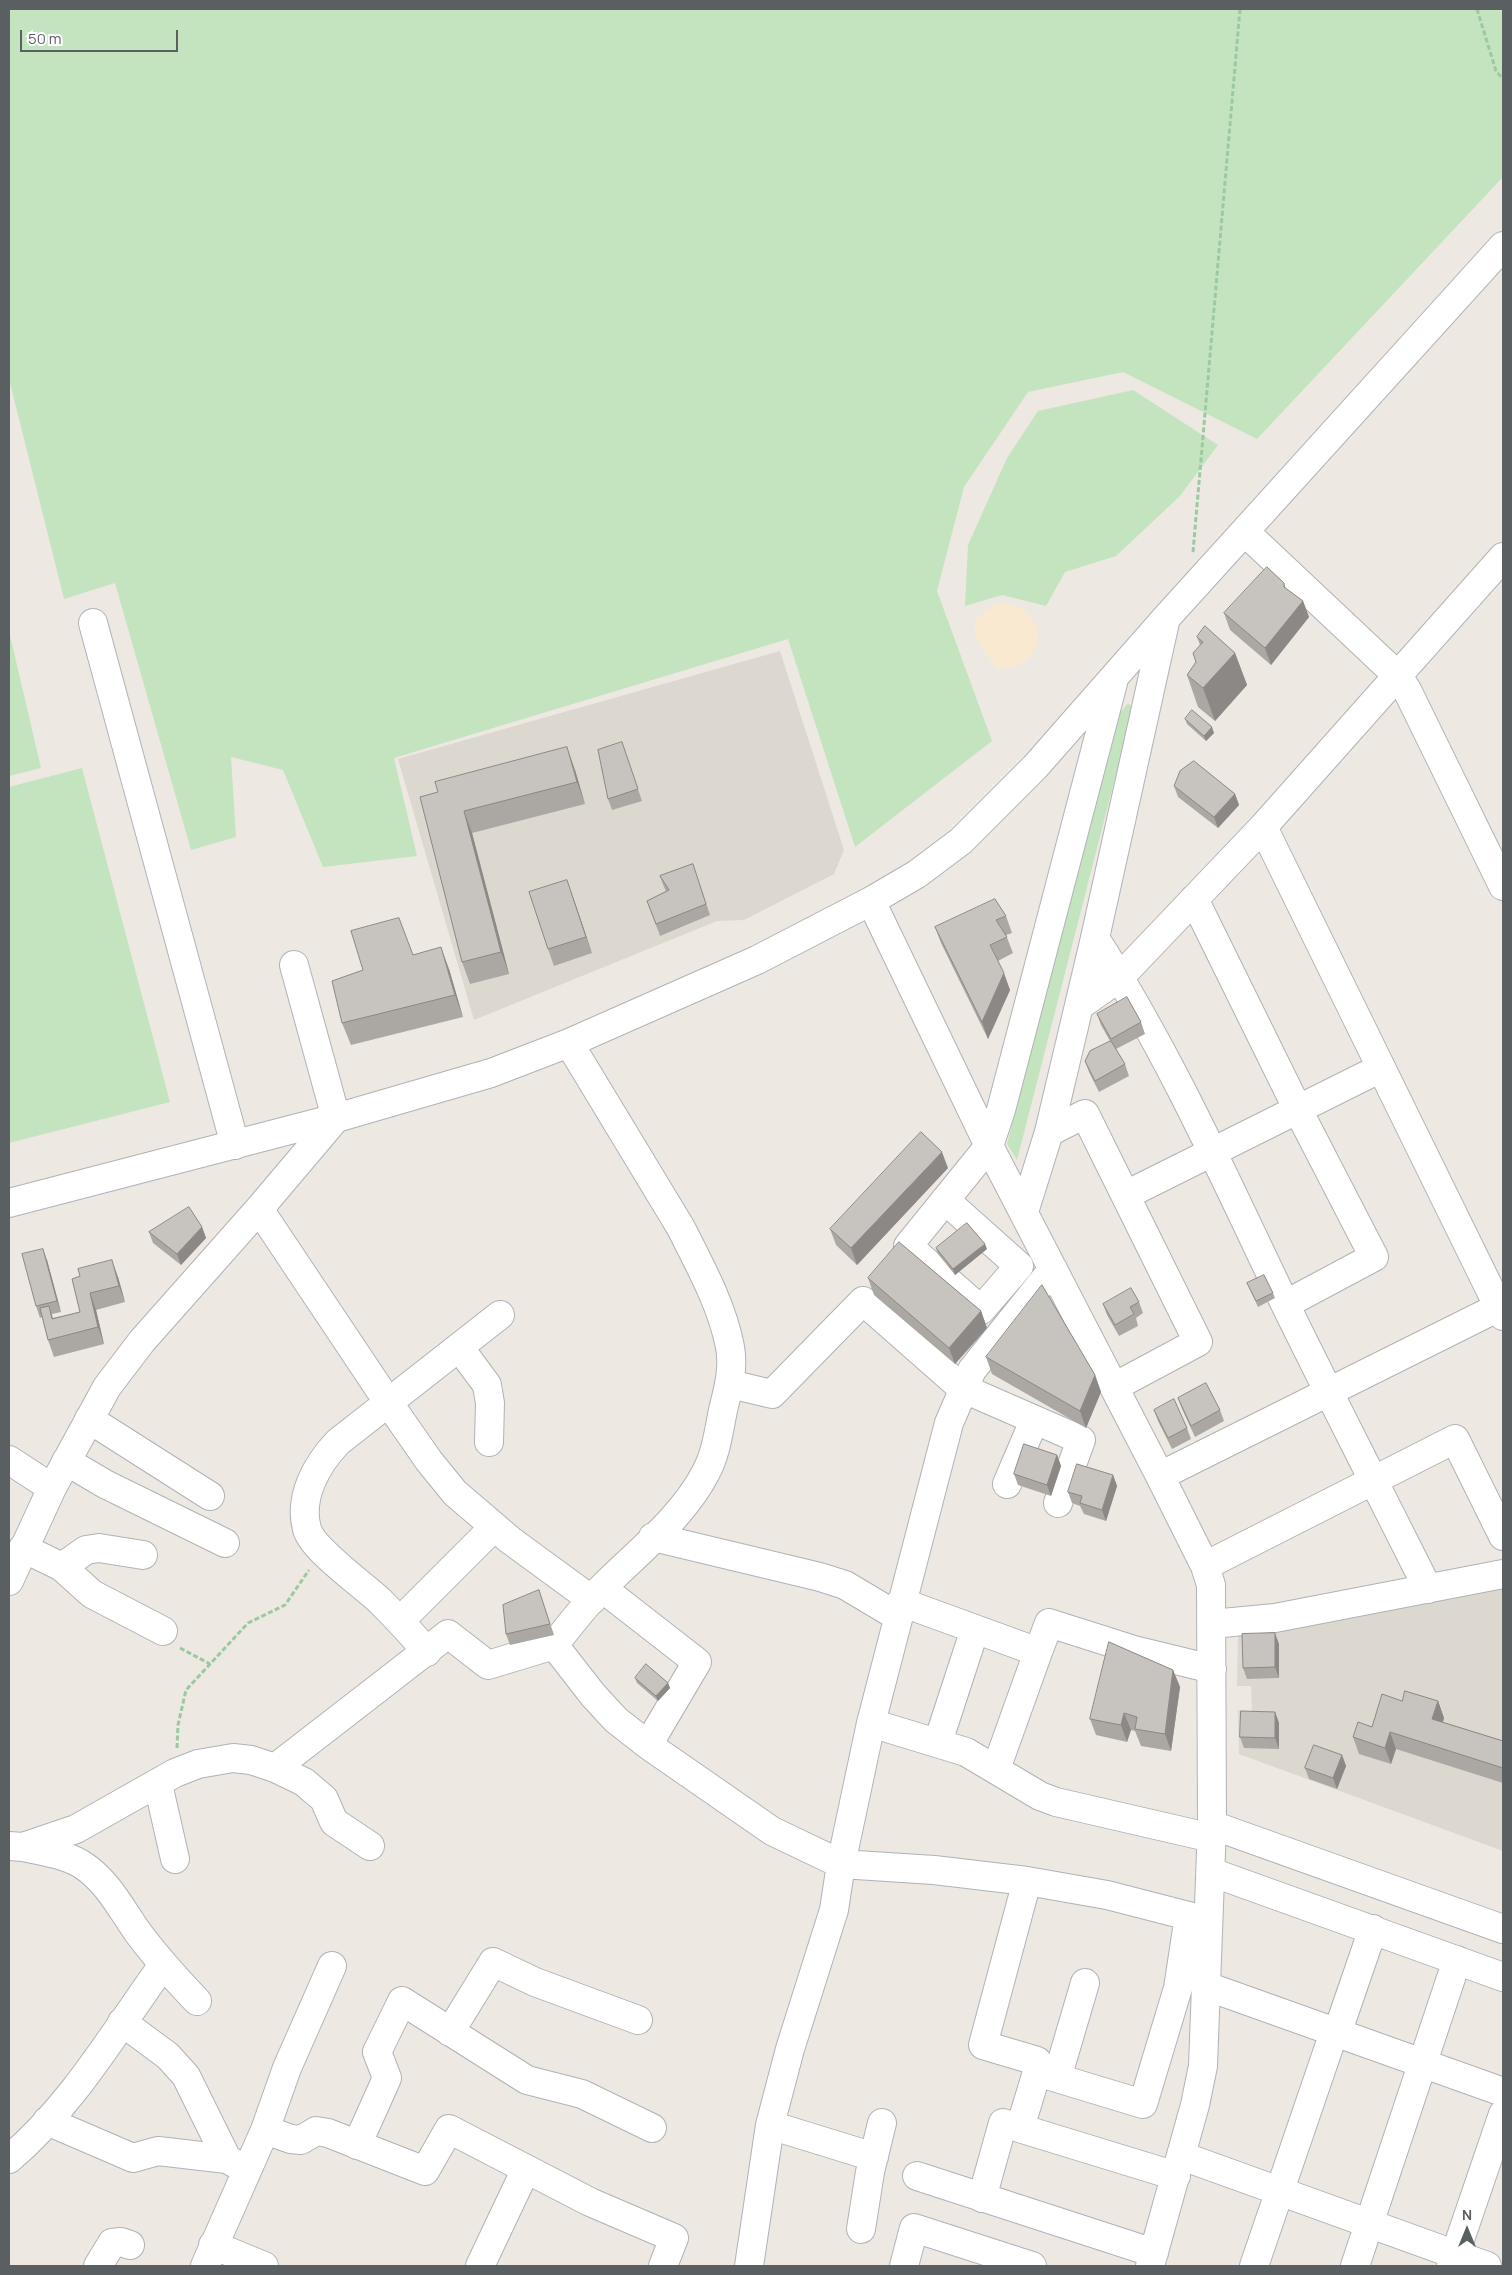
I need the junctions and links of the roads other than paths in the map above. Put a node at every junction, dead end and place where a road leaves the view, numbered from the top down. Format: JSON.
{"nodes":[{"id":1,"x":1503,"y":246,"type":"edge"},
{"id":2,"x":1245,"y":532,"type":"junction"},
{"id":3,"x":1503,"y":557,"type":"edge"},
{"id":4,"x":1166,"y":618,"type":"junction"},
{"id":5,"x":93,"y":623,"type":"dead end"},
{"id":6,"x":1398,"y":676,"type":"junction"},
{"id":7,"x":1114,"y":679,"type":"junction"},
{"id":8,"x":1263,"y":827,"type":"junction"},
{"id":9,"x":1503,"y":886,"type":"edge"},
{"id":10,"x":1194,"y":899,"type":"junction"},
{"id":11,"x":871,"y":901,"type":"junction"},
{"id":12,"x":1095,"y":938,"type":"junction"},
{"id":13,"x":294,"y":965,"type":"dead end"},
{"id":14,"x":1120,"y":977,"type":"junction"},
{"id":15,"x":1079,"y":1006,"type":"junction"},
{"id":16,"x":569,"y":1043,"type":"junction"},
{"id":17,"x":1381,"y":1068,"type":"junction"},
{"id":18,"x":1298,"y":1110,"type":"junction"},
{"id":19,"x":336,"y":1118,"type":"junction"},
{"id":20,"x":1049,"y":1132,"type":"junction"},
{"id":21,"x":235,"y":1145,"type":"junction"},
{"id":22,"x":989,"y":1146,"type":"junction"},
{"id":23,"x":1212,"y":1151,"type":"junction"},
{"id":24,"x":1126,"y":1195,"type":"junction"},
{"id":25,"x":945,"y":1200,"type":"junction"},
{"id":26,"x":9,"y":1203,"type":"edge"},
{"id":27,"x":259,"y":1209,"type":"junction"},
{"id":28,"x":1024,"y":1212,"type":"junction"},
{"id":29,"x":1050,"y":1262,"type":"junction"},
{"id":30,"x":1019,"y":1266,"type":"junction"},
{"id":31,"x":1286,"y":1304,"type":"junction"},
{"id":32,"x":1502,"y":1309,"type":"edge"},
{"id":33,"x":500,"y":1315,"type":"dead end"},
{"id":34,"x":459,"y":1347,"type":"junction"},
{"id":35,"x":730,"y":1384,"type":"junction"},
{"id":36,"x":1114,"y":1387,"type":"junction"},
{"id":37,"x":962,"y":1388,"type":"junction"},
{"id":38,"x":1330,"y":1392,"type":"junction"},
{"id":39,"x":388,"y":1402,"type":"junction"},
{"id":40,"x":89,"y":1419,"type":"junction"},
{"id":41,"x":1034,"y":1421,"type":"junction"},
{"id":42,"x":489,"y":1442,"type":"dead end"},
{"id":43,"x":9,"y":1460,"type":"edge"},
{"id":44,"x":66,"y":1461,"type":"junction"},
{"id":45,"x":1160,"y":1476,"type":"junction"},
{"id":46,"x":1374,"y":1481,"type":"junction"},
{"id":47,"x":1007,"y":1484,"type":"dead end"},
{"id":48,"x":52,"y":1488,"type":"junction"},
{"id":49,"x":210,"y":1496,"type":"dead end"},
{"id":50,"x":1058,"y":1503,"type":"dead end"},
{"id":51,"x":494,"y":1527,"type":"junction"},
{"id":52,"x":1503,"y":1536,"type":"edge"},
{"id":53,"x":653,"y":1538,"type":"junction"},
{"id":54,"x":225,"y":1543,"type":"dead end"},
{"id":55,"x":23,"y":1548,"type":"junction"},
{"id":56,"x":143,"y":1555,"type":"dead end"},
{"id":57,"x":1205,"y":1566,"type":"junction"},
{"id":58,"x":62,"y":1568,"type":"junction"},
{"id":59,"x":1503,"y":1574,"type":"edge"},
{"id":60,"x":9,"y":1582,"type":"edge"},
{"id":61,"x":1428,"y":1589,"type":"junction"},
{"id":62,"x":597,"y":1594,"type":"junction"},
{"id":63,"x":899,"y":1609,"type":"junction"},
{"id":64,"x":400,"y":1621,"type":"junction"},
{"id":65,"x":1212,"y":1624,"type":"junction"},
{"id":66,"x":975,"y":1629,"type":"junction"},
{"id":67,"x":163,"y":1631,"type":"road end"},
{"id":68,"x":554,"y":1644,"type":"junction"},
{"id":69,"x":427,"y":1652,"type":"junction"},
{"id":70,"x":1038,"y":1652,"type":"junction"},
{"id":71,"x":1212,"y":1669,"type":"junction"},
{"id":72,"x":871,"y":1723,"type":"junction"},
{"id":73,"x":938,"y":1742,"type":"junction"},
{"id":74,"x":648,"y":1745,"type":"junction"},
{"id":75,"x":275,"y":1768,"type":"junction"},
{"id":76,"x":996,"y":1770,"type":"junction"},
{"id":77,"x":167,"y":1778,"type":"junction"},
{"id":78,"x":1212,"y":1831,"type":"junction"},
{"id":79,"x":16,"y":1846,"type":"edge"},
{"id":80,"x":370,"y":1846,"type":"dead end"},
{"id":81,"x":175,"y":1859,"type":"dead end"},
{"id":82,"x":841,"y":1864,"type":"junction"},
{"id":83,"x":1210,"y":1872,"type":"junction"},
{"id":84,"x":1027,"y":1881,"type":"junction"},
{"id":85,"x":1199,"y":1918,"type":"junction"},
{"id":86,"x":1373,"y":1929,"type":"junction"},
{"id":87,"x":1503,"y":1929,"type":"edge"},
{"id":88,"x":1457,"y":1960,"type":"junction"},
{"id":89,"x":163,"y":1965,"type":"junction"},
{"id":90,"x":332,"y":1966,"type":"dead end"},
{"id":91,"x":1503,"y":1977,"type":"edge"},
{"id":92,"x":1085,"y":1983,"type":"dead end"},
{"id":93,"x":1206,"y":1986,"type":"junction"},
{"id":94,"x":197,"y":2001,"type":"dead end"},
{"id":95,"x":638,"y":2020,"type":"dead end"},
{"id":96,"x":122,"y":2022,"type":"junction"},
{"id":97,"x":1335,"y":2031,"type":"junction"},
{"id":98,"x":450,"y":2032,"type":"junction"},
{"id":99,"x":1422,"y":2062,"type":"junction"},
{"id":100,"x":1047,"y":2075,"type":"junction"},
{"id":101,"x":1503,"y":2092,"type":"edge"},
{"id":102,"x":1503,"y":2114,"type":"edge"},
{"id":103,"x":47,"y":2122,"type":"junction"},
{"id":104,"x":882,"y":2122,"type":"dead end"},
{"id":105,"x":770,"y":2125,"type":"junction"},
{"id":106,"x":652,"y":2128,"type":"dead end"},
{"id":107,"x":1020,"y":2128,"type":"junction"},
{"id":108,"x":265,"y":2130,"type":"junction"},
{"id":109,"x":357,"y":2145,"type":"junction"},
{"id":110,"x":874,"y":2157,"type":"junction"},
{"id":111,"x":9,"y":2159,"type":"edge"},
{"id":112,"x":236,"y":2164,"type":"junction"},
{"id":113,"x":1179,"y":2166,"type":"junction"},
{"id":114,"x":526,"y":2169,"type":"junction"},
{"id":115,"x":917,"y":2176,"type":"dead end"},
{"id":116,"x":1280,"y":2192,"type":"junction"},
{"id":117,"x":982,"y":2198,"type":"junction"},
{"id":118,"x":1369,"y":2224,"type":"junction"},
{"id":119,"x":862,"y":2229,"type":"dead end"},
{"id":120,"x":130,"y":2245,"type":"dead end"},
{"id":121,"x":209,"y":2256,"type":"edge"},
{"id":122,"x":1152,"y":2259,"type":"edge"},
{"id":123,"x":1453,"y":2260,"type":"edge"},
{"id":124,"x":98,"y":2266,"type":"edge"},
{"id":125,"x":264,"y":2266,"type":"edge"},
{"id":126,"x":480,"y":2266,"type":"edge"},
{"id":127,"x":664,"y":2266,"type":"edge"},
{"id":128,"x":749,"y":2266,"type":"edge"},
{"id":129,"x":904,"y":2266,"type":"edge"},
{"id":130,"x":1032,"y":2266,"type":"edge"},
{"id":131,"x":1254,"y":2266,"type":"edge"},
{"id":132,"x":1354,"y":2266,"type":"edge"},
{"id":133,"x":1488,"y":2266,"type":"edge"}],
"edges":[{"from":1,"to":2,"type":"street"},
{"from":2,"to":4,"type":"street"},
{"from":2,"to":6,"type":"street"},
{"from":3,"to":6,"type":"street"},
{"from":4,"to":7,"type":"street"},
{"from":4,"to":12,"type":"street"},
{"from":5,"to":21,"type":"street"},
{"from":6,"to":8,"type":"street"},
{"from":6,"to":9,"type":"street"},
{"from":7,"to":11,"type":"street"},
{"from":7,"to":22,"type":"street"},
{"from":8,"to":10,"type":"street"},
{"from":8,"to":17,"type":"street"},
{"from":10,"to":14,"type":"street"},
{"from":10,"to":18,"type":"street"},
{"from":11,"to":16,"type":"street"},
{"from":11,"to":22,"type":"street"},
{"from":12,"to":14,"type":"street"},
{"from":12,"to":15,"type":"street"},
{"from":13,"to":19,"type":"street"},
{"from":14,"to":15,"type":"street"},
{"from":14,"to":23,"type":"street"},
{"from":15,"to":20,"type":"street"},
{"from":16,"to":19,"type":"street"},
{"from":16,"to":35,"type":"street"},
{"from":17,"to":18,"type":"street"},
{"from":17,"to":32,"type":"street"},
{"from":18,"to":23,"type":"street"},
{"from":18,"to":31,"type":"street"},
{"from":19,"to":21,"type":"street"},
{"from":19,"to":27,"type":"street"},
{"from":20,"to":24,"type":"street"},
{"from":20,"to":28,"type":"street"},
{"from":21,"to":26,"type":"street"},
{"from":22,"to":25,"type":"street"},
{"from":22,"to":28,"type":"street"},
{"from":23,"to":24,"type":"street"},
{"from":23,"to":31,"type":"street"},
{"from":24,"to":36,"type":"street"},
{"from":25,"to":30,"type":"street"},
{"from":25,"to":30,"type":"street"},
{"from":27,"to":39,"type":"street"},
{"from":27,"to":40,"type":"street"},
{"from":28,"to":29,"type":"street"},
{"from":29,"to":30,"type":"street"},
{"from":29,"to":36,"type":"street"},
{"from":29,"to":37,"type":"street"},
{"from":31,"to":38,"type":"street"},
{"from":32,"to":38,"type":"street"},
{"from":33,"to":34,"type":"street"},
{"from":34,"to":39,"type":"street"},
{"from":34,"to":42,"type":"street"},
{"from":35,"to":37,"type":"street"},
{"from":35,"to":53,"type":"street"},
{"from":36,"to":45,"type":"street"},
{"from":37,"to":41,"type":"street"},
{"from":37,"to":63,"type":"street"},
{"from":38,"to":45,"type":"street"},
{"from":38,"to":46,"type":"street"},
{"from":39,"to":51,"type":"street"},
{"from":39,"to":64,"type":"street"},
{"from":40,"to":44,"type":"street"},
{"from":40,"to":49,"type":"street"},
{"from":41,"to":47,"type":"street"},
{"from":41,"to":50,"type":"street"},
{"from":43,"to":48,"type":"street"},
{"from":44,"to":48,"type":"street"},
{"from":44,"to":54,"type":"street"},
{"from":45,"to":57,"type":"street"},
{"from":46,"to":52,"type":"street"},
{"from":46,"to":57,"type":"street"},
{"from":46,"to":61,"type":"street"},
{"from":48,"to":55,"type":"street"},
{"from":51,"to":62,"type":"street"},
{"from":51,"to":64,"type":"street"},
{"from":53,"to":62,"type":"street"},
{"from":53,"to":63,"type":"street"},
{"from":55,"to":58,"type":"street"},
{"from":55,"to":60,"type":"street"},
{"from":56,"to":58,"type":"street"},
{"from":57,"to":65,"type":"street"},
{"from":58,"to":67,"type":"street"},
{"from":59,"to":61,"type":"street"},
{"from":61,"to":65,"type":"street"},
{"from":62,"to":68,"type":"street"},
{"from":62,"to":74,"type":"street"},
{"from":63,"to":66,"type":"street"},
{"from":63,"to":72,"type":"street"},
{"from":64,"to":69,"type":"street"},
{"from":65,"to":71,"type":"street"},
{"from":66,"to":70,"type":"street"},
{"from":66,"to":73,"type":"street"},
{"from":68,"to":69,"type":"street"},
{"from":68,"to":74,"type":"street"},
{"from":69,"to":75,"type":"street"},
{"from":70,"to":71,"type":"street"},
{"from":70,"to":76,"type":"street"},
{"from":71,"to":78,"type":"street"},
{"from":72,"to":73,"type":"street"},
{"from":72,"to":82,"type":"street"},
{"from":73,"to":76,"type":"street"},
{"from":74,"to":82,"type":"street"},
{"from":75,"to":77,"type":"street"},
{"from":75,"to":80,"type":"street"},
{"from":76,"to":78,"type":"street"},
{"from":77,"to":79,"type":"street"},
{"from":77,"to":81,"type":"street"},
{"from":78,"to":83,"type":"street"},
{"from":78,"to":87,"type":"street"},
{"from":79,"to":89,"type":"street"},
{"from":82,"to":84,"type":"street"},
{"from":82,"to":105,"type":"street"},
{"from":83,"to":85,"type":"street"},
{"from":83,"to":86,"type":"street"},
{"from":84,"to":85,"type":"street"},
{"from":84,"to":100,"type":"street"},
{"from":85,"to":93,"type":"street"},
{"from":85,"to":100,"type":"street"},
{"from":86,"to":88,"type":"street"},
{"from":86,"to":97,"type":"street"},
{"from":88,"to":91,"type":"street"},
{"from":88,"to":99,"type":"street"},
{"from":89,"to":94,"type":"street"},
{"from":89,"to":96,"type":"street"},
{"from":90,"to":108,"type":"street"},
{"from":92,"to":100,"type":"street"},
{"from":93,"to":97,"type":"street"},
{"from":93,"to":113,"type":"street"},
{"from":95,"to":98,"type":"street"},
{"from":96,"to":103,"type":"street"},
{"from":96,"to":112,"type":"street"},
{"from":97,"to":99,"type":"street"},
{"from":97,"to":116,"type":"street"},
{"from":98,"to":106,"type":"street"},
{"from":98,"to":109,"type":"street"},
{"from":99,"to":101,"type":"street"},
{"from":99,"to":118,"type":"street"},
{"from":100,"to":107,"type":"street"},
{"from":102,"to":123,"type":"street"},
{"from":103,"to":111,"type":"street"},
{"from":103,"to":112,"type":"street"},
{"from":104,"to":110,"type":"street"},
{"from":105,"to":110,"type":"street"},
{"from":105,"to":128,"type":"street"},
{"from":107,"to":113,"type":"street"},
{"from":107,"to":117,"type":"street"},
{"from":108,"to":109,"type":"street"},
{"from":108,"to":112,"type":"street"},
{"from":109,"to":114,"type":"street"},
{"from":110,"to":119,"type":"street"},
{"from":112,"to":121,"type":"street"},
{"from":113,"to":116,"type":"street"},
{"from":113,"to":122,"type":"street"},
{"from":114,"to":126,"type":"street"},
{"from":114,"to":127,"type":"street"},
{"from":115,"to":117,"type":"street"},
{"from":116,"to":118,"type":"street"},
{"from":116,"to":131,"type":"street"},
{"from":117,"to":122,"type":"street"},
{"from":118,"to":123,"type":"street"},
{"from":118,"to":132,"type":"street"},
{"from":120,"to":124,"type":"street"},
{"from":121,"to":125,"type":"street"},
{"from":123,"to":133,"type":"street"},
{"from":129,"to":130,"type":"street"}]}
